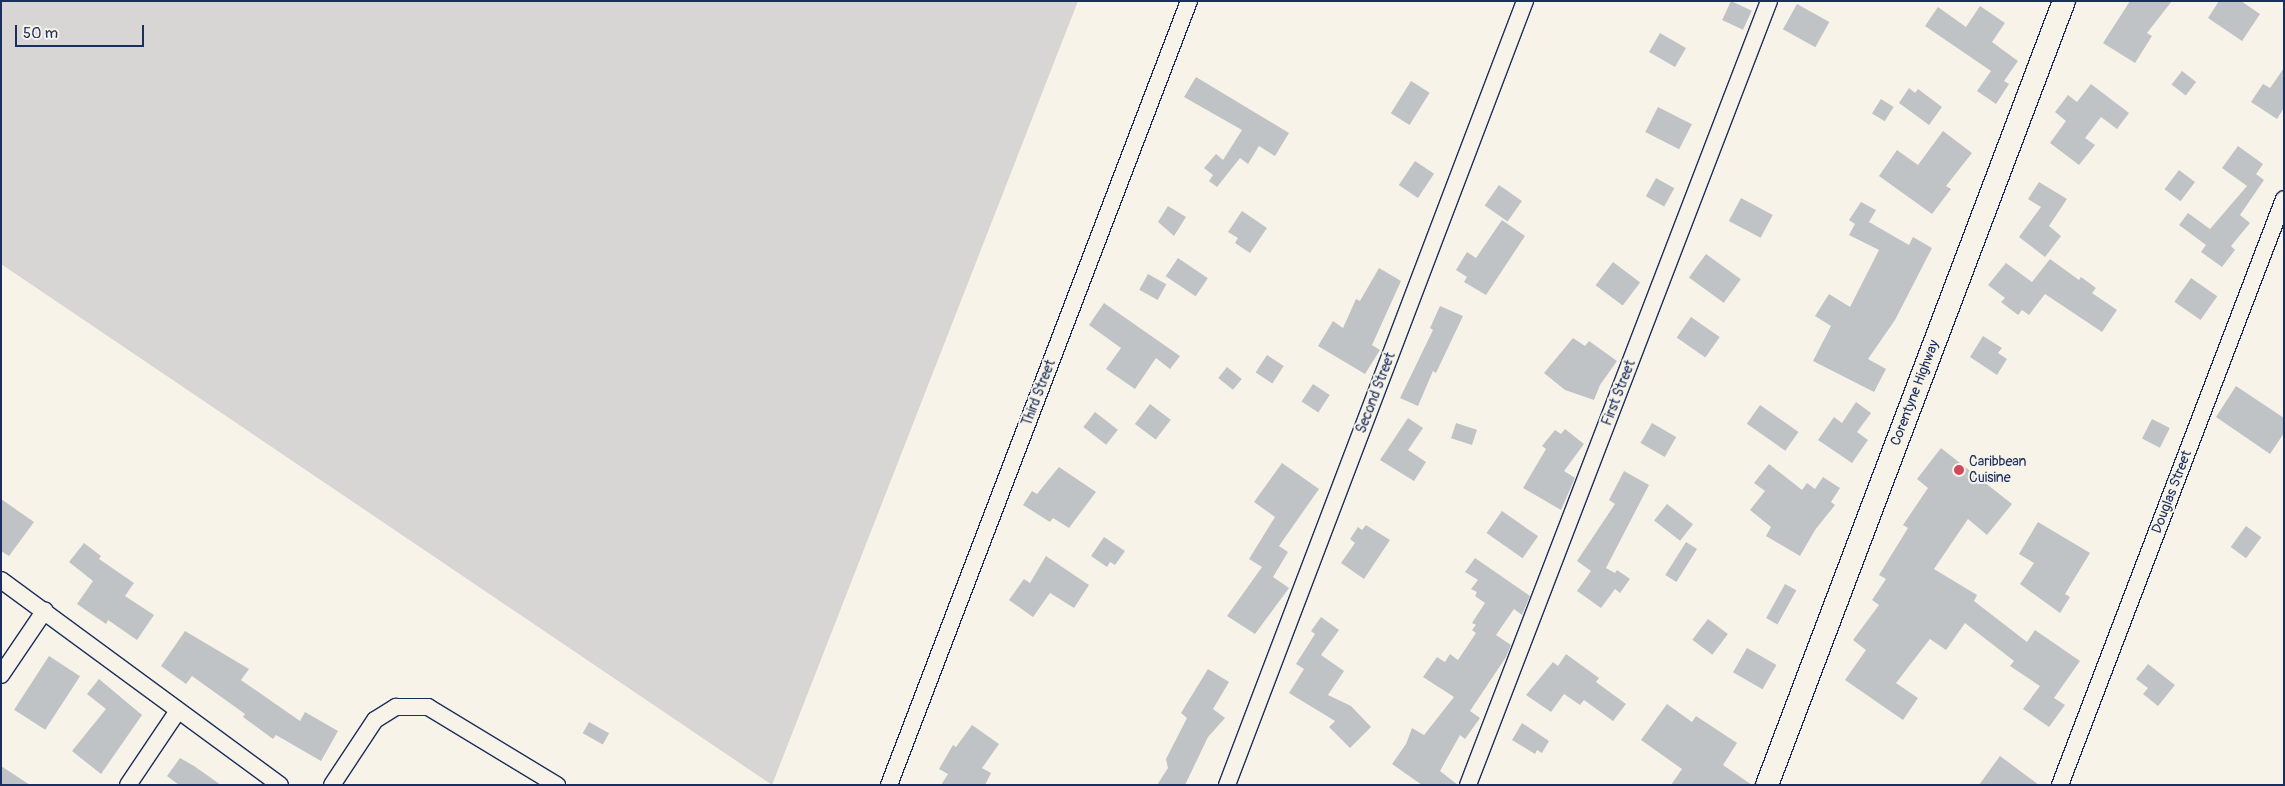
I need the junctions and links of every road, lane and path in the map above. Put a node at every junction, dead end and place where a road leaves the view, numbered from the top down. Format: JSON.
{"nodes":[{"id":1,"x":1188,"y":1,"type":"edge"},
{"id":2,"x":1525,"y":1,"type":"edge"},
{"id":3,"x":1769,"y":1,"type":"edge"},
{"id":4,"x":2064,"y":1,"type":"edge"},
{"id":5,"x":2284,"y":199,"type":"edge"},
{"id":6,"x":1,"y":580,"type":"edge"},
{"id":7,"x":45,"y":610,"type":"junction"},
{"id":8,"x":1,"y":674,"type":"edge"},
{"id":9,"x":177,"y":712,"type":"junction"},
{"id":10,"x":128,"y":785,"type":"edge"},
{"id":11,"x":280,"y":785,"type":"edge"},
{"id":12,"x":332,"y":785,"type":"edge"},
{"id":13,"x":557,"y":785,"type":"edge"},
{"id":14,"x":889,"y":785,"type":"edge"},
{"id":15,"x":1227,"y":785,"type":"edge"},
{"id":16,"x":1468,"y":785,"type":"edge"},
{"id":17,"x":1767,"y":785,"type":"edge"},
{"id":18,"x":2060,"y":785,"type":"edge"}],
"edges":[{"from":1,"to":14,"type":"street","name":"Third Street"},
{"from":2,"to":15,"type":"street","name":"Second Street"},
{"from":3,"to":16,"type":"street","name":"First Street"},
{"from":4,"to":17,"type":"main road","name":"Corentyne Highway"},
{"from":5,"to":18,"type":"street","name":"Douglas Street"},
{"from":6,"to":7,"type":"street"},
{"from":7,"to":8,"type":"street"},
{"from":7,"to":9,"type":"street"},
{"from":9,"to":10,"type":"street"},
{"from":9,"to":11,"type":"street"},
{"from":12,"to":13,"type":"street"}]}
